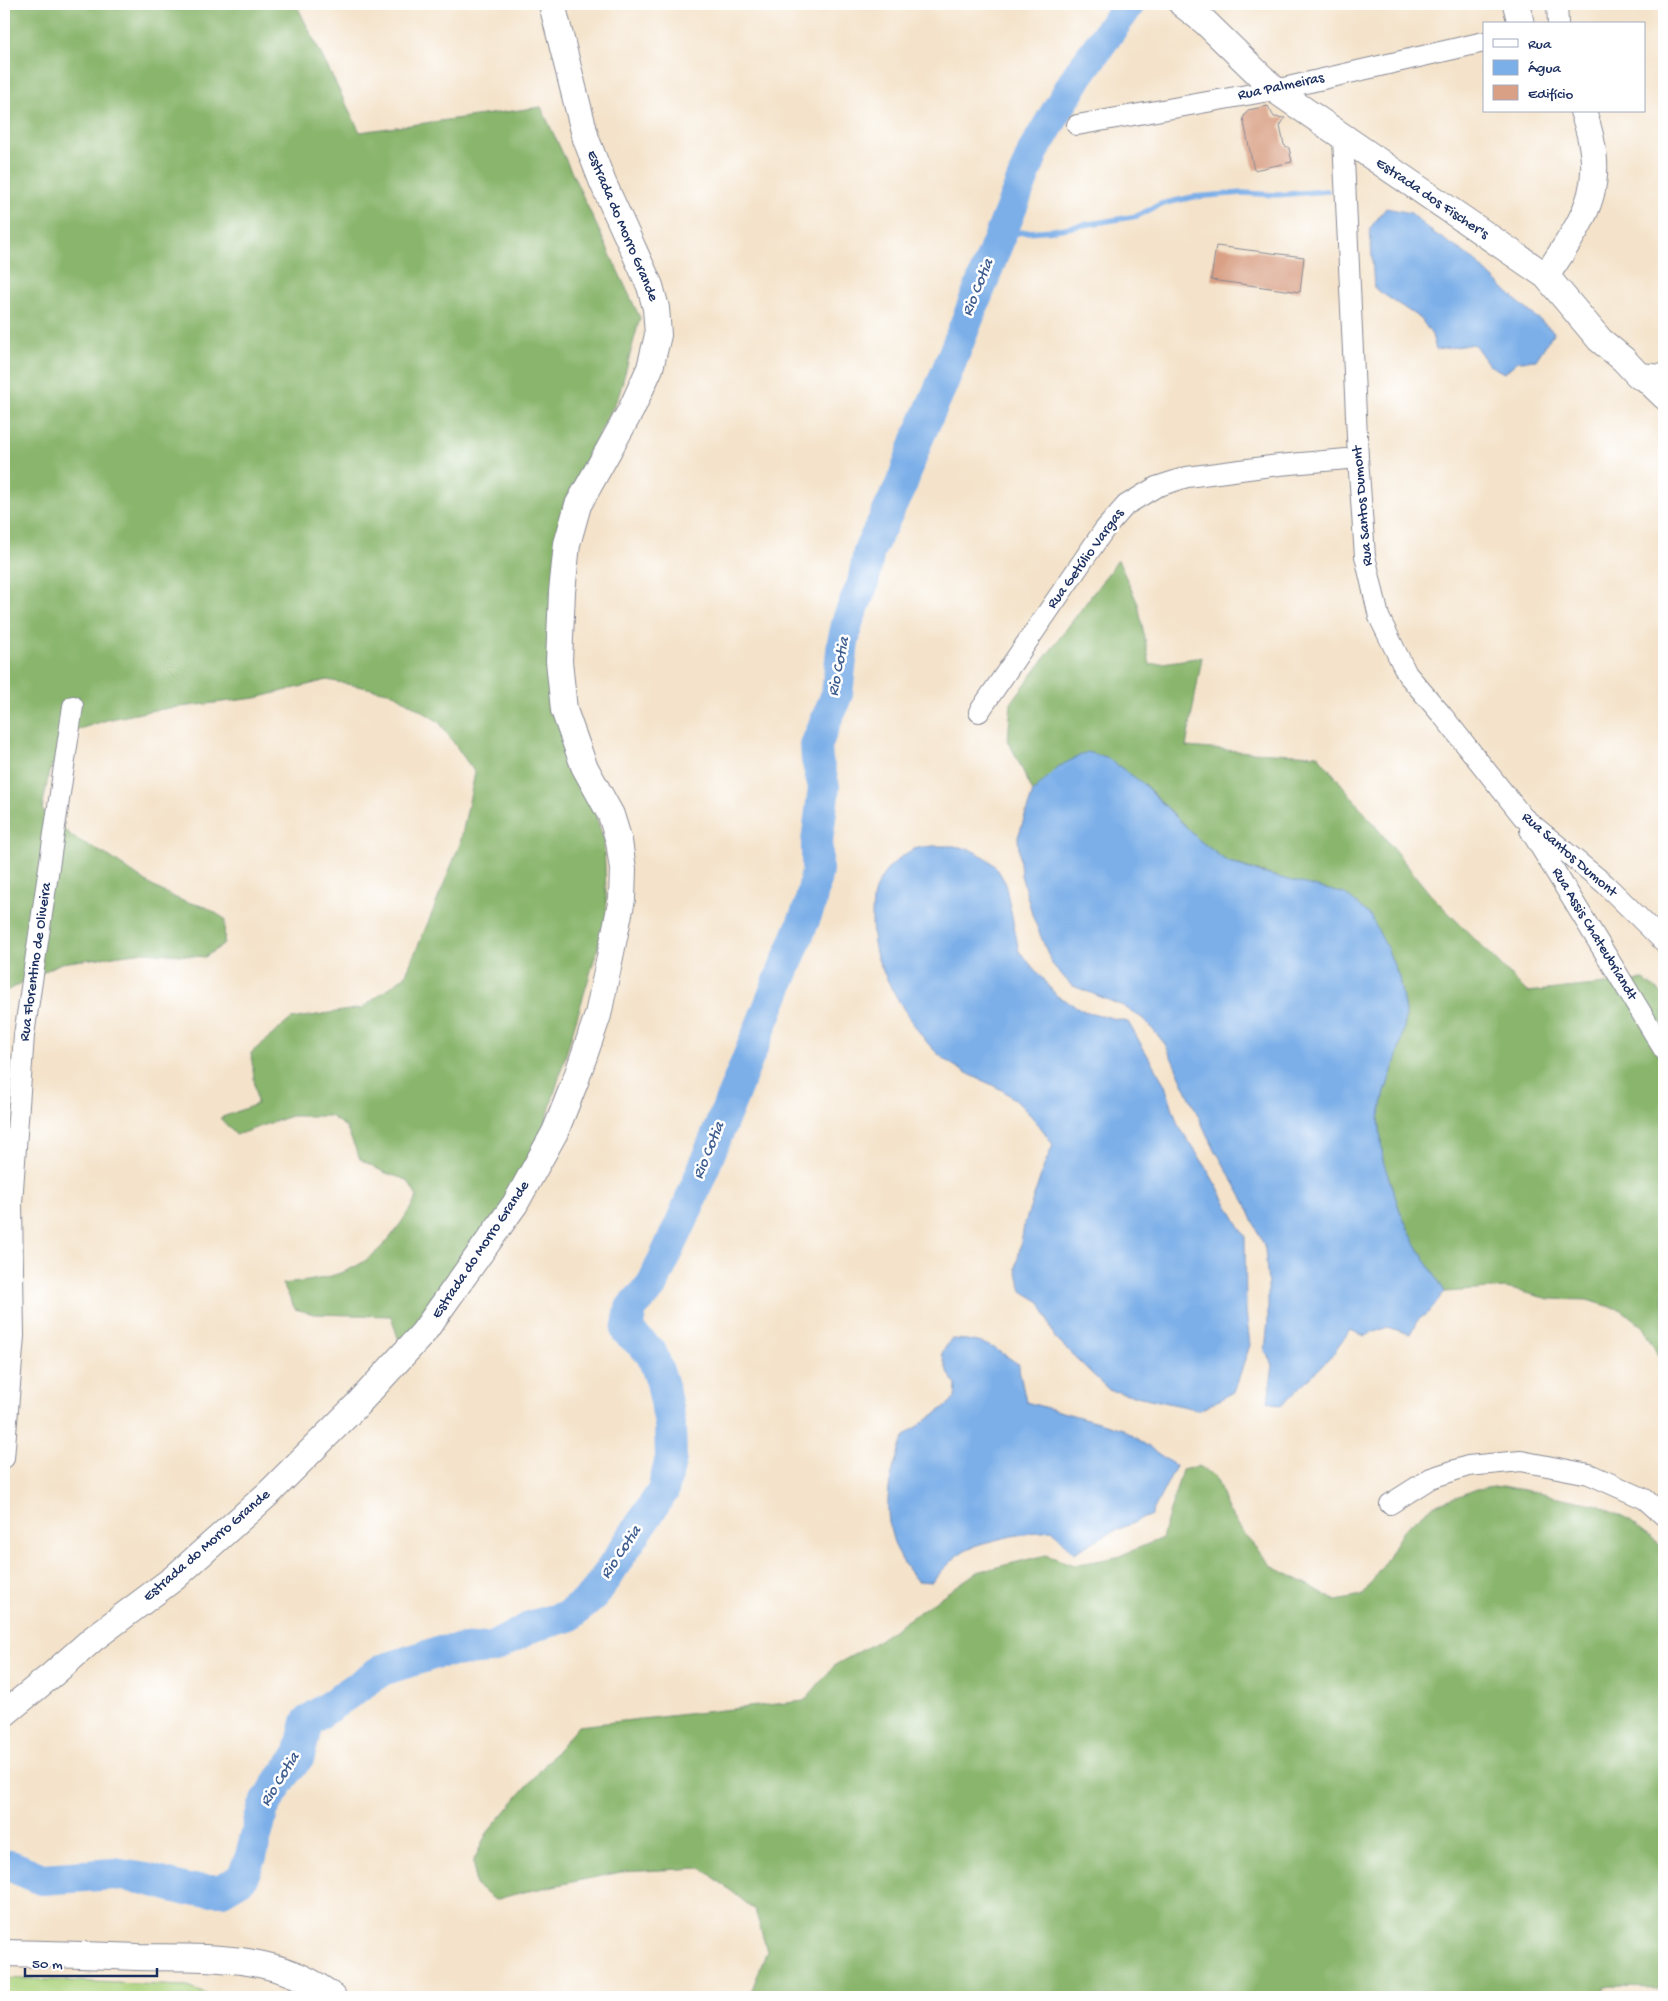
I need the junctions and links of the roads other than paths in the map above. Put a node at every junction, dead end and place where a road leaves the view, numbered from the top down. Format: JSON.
{"nodes":[{"id":1,"x":552,"y":4,"type":"edge"},
{"id":2,"x":1182,"y":4,"type":"edge"},
{"id":3,"x":1516,"y":4,"type":"edge"},
{"id":4,"x":1520,"y":22,"type":"edge"},
{"id":5,"x":1483,"y":42,"type":"edge"},
{"id":6,"x":1275,"y":90,"type":"junction"},
{"id":7,"x":1583,"y":112,"type":"edge"},
{"id":8,"x":1077,"y":125,"type":"dead end"},
{"id":9,"x":1343,"y":138,"type":"junction"},
{"id":10,"x":1546,"y":276,"type":"junction"},
{"id":11,"x":1652,"y":377,"type":"edge"},
{"id":12,"x":1664,"y":400,"type":"edge"},
{"id":13,"x":1358,"y":458,"type":"junction"},
{"id":14,"x":74,"y":706,"type":"dead end"},
{"id":15,"x":978,"y":712,"type":"dead end"},
{"id":16,"x":1523,"y":817,"type":"junction"},
{"id":17,"x":1664,"y":942,"type":"edge"},
{"id":18,"x":1664,"y":1050,"type":"edge"},
{"id":19,"x":4,"y":1458,"type":"edge"},
{"id":20,"x":1390,"y":1504,"type":"dead end"},
{"id":21,"x":1664,"y":1516,"type":"edge"},
{"id":22,"x":4,"y":1714,"type":"edge"},
{"id":23,"x":4,"y":1953,"type":"edge"},
{"id":24,"x":333,"y":1997,"type":"edge"}],
"edges":[{"from":1,"to":22,"type":"street","name":"Estrada do Morro Grande"},
{"from":2,"to":6,"type":"street","name":"Estrada dos Fischer's"},
{"from":3,"to":4,"type":"street"},
{"from":5,"to":6,"type":"street","name":"Rua Palmeiras"},
{"from":6,"to":8,"type":"street","name":"Rua Palmeiras"},
{"from":6,"to":9,"type":"street","name":"Estrada dos Fischer's"},
{"from":7,"to":10,"type":"street"},
{"from":9,"to":10,"type":"street","name":"Estrada dos Fischer's"},
{"from":9,"to":13,"type":"street","name":"Rua Santos Dumont"},
{"from":10,"to":11,"type":"street","name":"Estrada dos Fischer's"},
{"from":11,"to":12,"type":"street"},
{"from":13,"to":15,"type":"street","name":"Rua Getúlio Vargas"},
{"from":13,"to":16,"type":"street","name":"Rua Santos Dumont"},
{"from":14,"to":19,"type":"street","name":"Rua Florentino de Oliveira"},
{"from":16,"to":17,"type":"street","name":"Rua Santos Dumont"},
{"from":16,"to":18,"type":"street","name":"Rua Assis Chateubriandt"},
{"from":20,"to":21,"type":"street"},
{"from":23,"to":24,"type":"street"}]}
